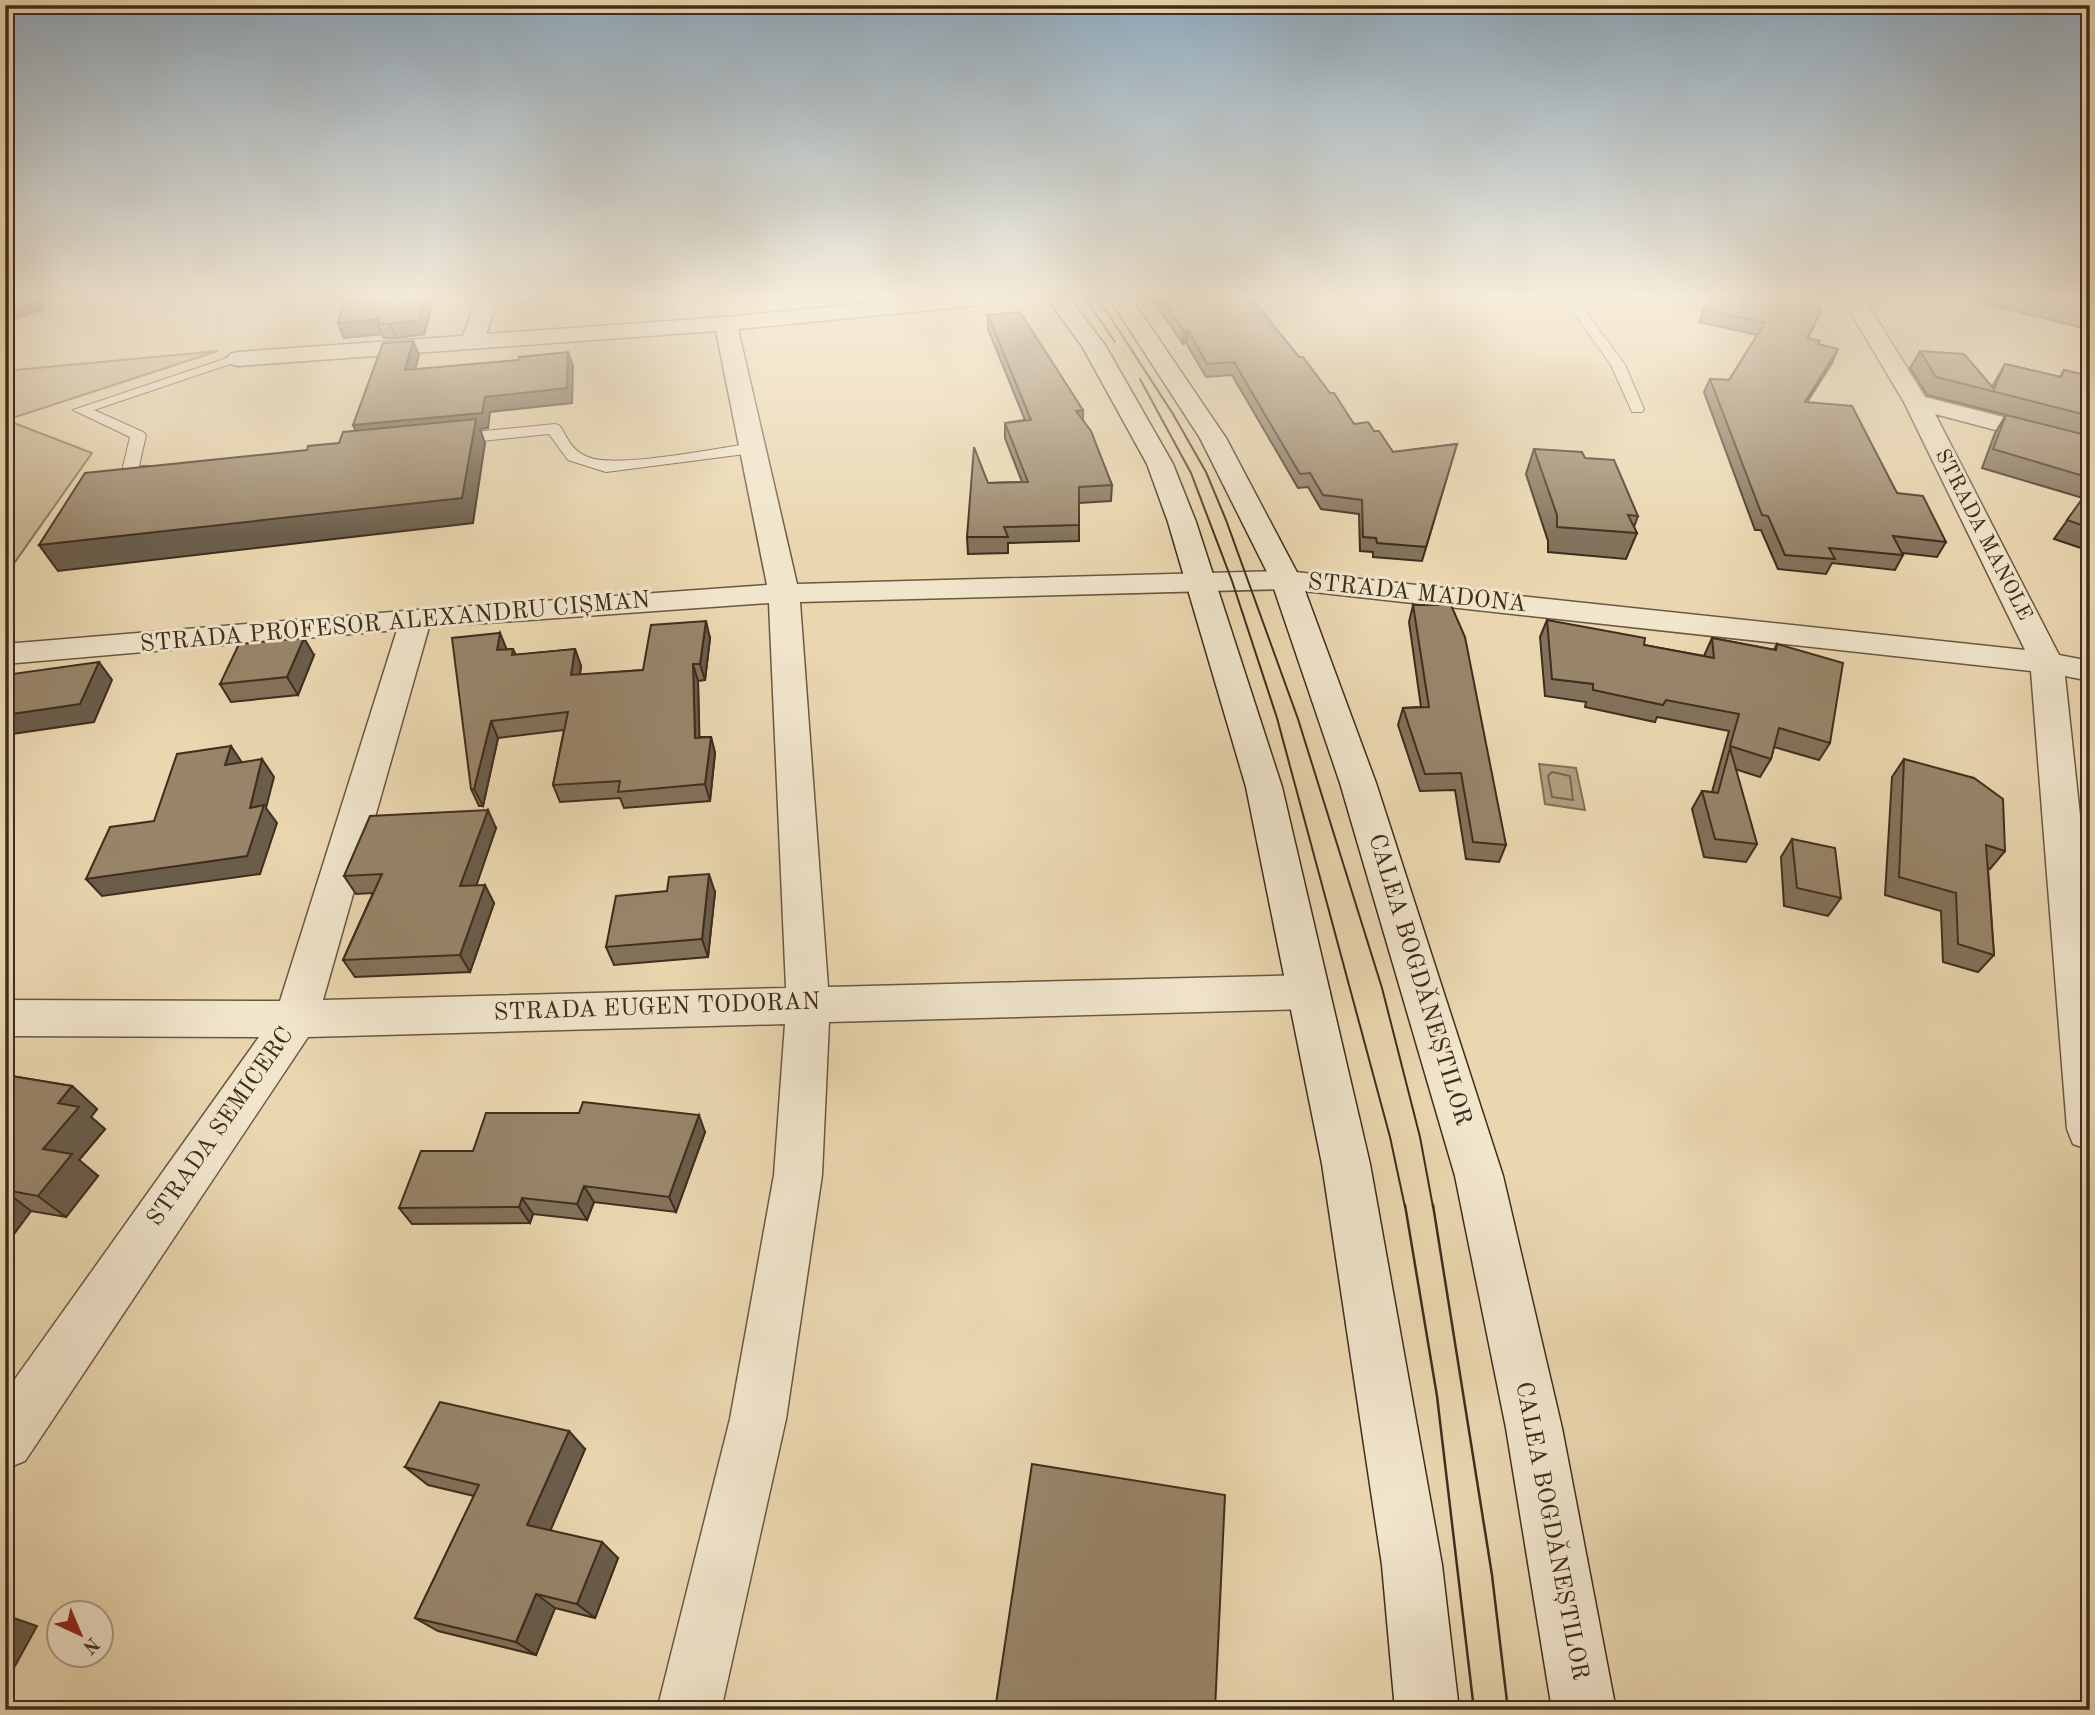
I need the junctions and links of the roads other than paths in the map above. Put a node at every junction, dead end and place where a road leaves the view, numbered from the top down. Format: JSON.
{"nodes":[{"id":1,"x":179,"y":378,"type":"edge"},
{"id":2,"x":738,"y":378,"type":"edge"},
{"id":3,"x":1112,"y":378,"type":"edge"},
{"id":4,"x":1173,"y":378,"type":"edge"},
{"id":5,"x":1624,"y":378,"type":"edge"},
{"id":6,"x":1901,"y":378,"type":"edge"},
{"id":7,"x":1916,"y":402,"type":"junction"},
{"id":8,"x":1637,"y":409,"type":"dead end"},
{"id":9,"x":432,"y":442,"type":"edge"},
{"id":10,"x":2090,"y":447,"type":"edge"},
{"id":11,"x":753,"y":449,"type":"junction"},
{"id":12,"x":171,"y":467,"type":"edge"},
{"id":13,"x":1286,"y":580,"type":"junction"},
{"id":14,"x":1201,"y":581,"type":"junction"},
{"id":15,"x":784,"y":593,"type":"junction"},
{"id":16,"x":416,"y":619,"type":"junction"},
{"id":17,"x":5,"y":654,"type":"edge"},
{"id":18,"x":2048,"y":663,"type":"junction"},
{"id":19,"x":2090,"y":671,"type":"edge"},
{"id":20,"x":1309,"y":992,"type":"junction"},
{"id":21,"x":808,"y":1003,"type":"junction"},
{"id":22,"x":5,"y":1018,"type":"edge"},
{"id":23,"x":296,"y":1019,"type":"junction"},
{"id":24,"x":2089,"y":1119,"type":"edge"},
{"id":25,"x":2090,"y":1129,"type":"edge"},
{"id":26,"x":5,"y":1441,"type":"edge"},
{"id":27,"x":690,"y":1710,"type":"edge"},
{"id":28,"x":1427,"y":1710,"type":"edge"},
{"id":29,"x":1584,"y":1710,"type":"edge"}],
"edges":[{"from":1,"to":12,"type":"lane"},
{"from":2,"to":11,"type":"street"},
{"from":3,"to":14,"type":"street"},
{"from":4,"to":13,"type":"street","name":"CALEA BOGDĂNEȘTILOR"},
{"from":5,"to":8,"type":"lane"},
{"from":6,"to":7,"type":"street","name":"STRADA MANOLE"},
{"from":7,"to":10,"type":"street"},
{"from":7,"to":18,"type":"street","name":"STRADA MANOLE"},
{"from":9,"to":11,"type":"lane"},
{"from":11,"to":15,"type":"street"},
{"from":13,"to":14,"type":"street","name":"STRADA MADONA"},
{"from":13,"to":18,"type":"street","name":"STRADA MADONA"},
{"from":13,"to":29,"type":"street","name":"CALEA BOGDĂNEȘTILOR"},
{"from":14,"to":15,"type":"street","name":"STRADA MADONA"},
{"from":14,"to":20,"type":"street"},
{"from":15,"to":16,"type":"street","name":"STRADA PROFESOR ALEXANDRU CIȘMAN"},
{"from":15,"to":21,"type":"street"},
{"from":16,"to":17,"type":"street","name":"STRADA PROFESOR ALEXANDRU CIȘMAN"},
{"from":16,"to":23,"type":"street","name":"STRADA SEMICERC"},
{"from":18,"to":19,"type":"street","name":"STRADA MADONA"},
{"from":18,"to":24,"type":"street"},
{"from":20,"to":21,"type":"street","name":"STRADA EUGEN TODORAN"},
{"from":20,"to":28,"type":"street"},
{"from":21,"to":23,"type":"street","name":"STRADA EUGEN TODORAN"},
{"from":21,"to":27,"type":"street"},
{"from":22,"to":23,"type":"street","name":"STRADA EUGEN TODORAN"},
{"from":23,"to":26,"type":"street","name":"STRADA SEMICERC"},
{"from":24,"to":25,"type":"street"}]}
